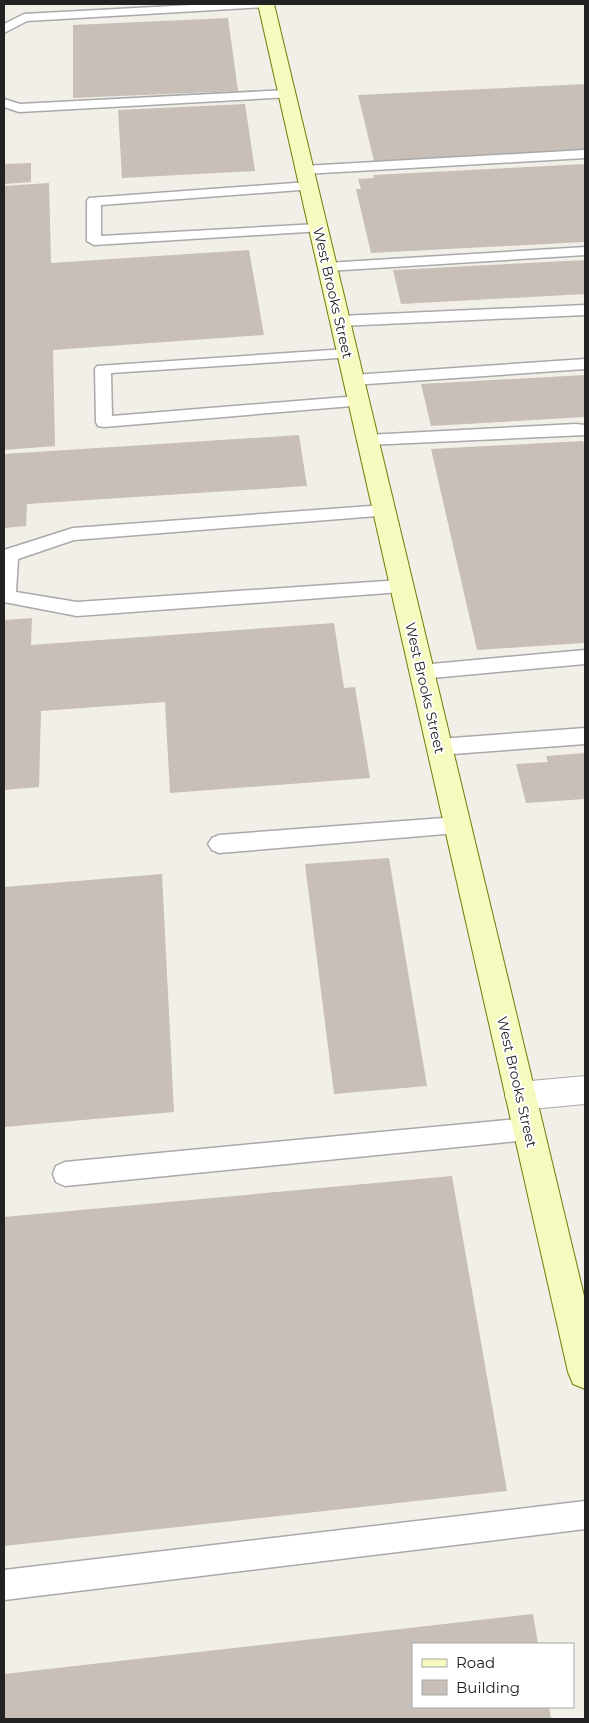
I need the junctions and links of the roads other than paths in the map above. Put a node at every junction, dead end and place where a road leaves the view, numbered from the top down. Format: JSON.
{"nodes":[{"id":1,"x":266,"y":4,"type":"edge"},
{"id":2,"x":4,"y":29,"type":"edge"},
{"id":3,"x":287,"y":94,"type":"junction"},
{"id":4,"x":4,"y":103,"type":"edge"},
{"id":5,"x":585,"y":154,"type":"edge"},
{"id":6,"x":306,"y":178,"type":"junction"},
{"id":7,"x":318,"y":228,"type":"junction"},
{"id":8,"x":585,"y":252,"type":"edge"},
{"id":9,"x":327,"y":266,"type":"junction"},
{"id":10,"x":585,"y":310,"type":"edge"},
{"id":11,"x":340,"y":321,"type":"junction"},
{"id":12,"x":347,"y":354,"type":"junction"},
{"id":13,"x":585,"y":364,"type":"edge"},
{"id":14,"x":356,"y":391,"type":"junction"},
{"id":15,"x":585,"y":430,"type":"edge"},
{"id":16,"x":368,"y":440,"type":"junction"},
{"id":17,"x":384,"y":512,"type":"junction"},
{"id":18,"x":401,"y":586,"type":"junction"},
{"id":19,"x":585,"y":657,"type":"edge"},
{"id":20,"x":421,"y":672,"type":"junction"},
{"id":21,"x":585,"y":736,"type":"edge"},
{"id":22,"x":439,"y":748,"type":"junction"},
{"id":23,"x":457,"y":825,"type":"junction"},
{"id":24,"x":219,"y":844,"type":"dead end"},
{"id":25,"x":585,"y":1090,"type":"edge"},
{"id":26,"x":520,"y":1096,"type":"junction"},
{"id":27,"x":528,"y":1129,"type":"junction"},
{"id":28,"x":65,"y":1174,"type":"dead end"},
{"id":29,"x":585,"y":1372,"type":"edge"},
{"id":30,"x":585,"y":1515,"type":"edge"},
{"id":31,"x":4,"y":1585,"type":"edge"}],
"edges":[{"from":1,"to":2,"type":"lane"},
{"from":1,"to":3,"type":"street","name":"West Brooks Street"},
{"from":3,"to":4,"type":"lane"},
{"from":3,"to":6,"type":"street","name":"West Brooks Street"},
{"from":5,"to":6,"type":"lane"},
{"from":6,"to":7,"type":"street","name":"West Brooks Street"},
{"from":6,"to":7,"type":"lane"},
{"from":7,"to":9,"type":"street","name":"West Brooks Street"},
{"from":8,"to":9,"type":"lane"},
{"from":9,"to":11,"type":"street","name":"West Brooks Street"},
{"from":10,"to":11,"type":"lane"},
{"from":11,"to":12,"type":"street","name":"West Brooks Street"},
{"from":12,"to":14,"type":"street","name":"West Brooks Street"},
{"from":12,"to":14,"type":"lane"},
{"from":13,"to":14,"type":"lane"},
{"from":14,"to":16,"type":"street","name":"West Brooks Street"},
{"from":15,"to":16,"type":"lane"},
{"from":16,"to":17,"type":"street","name":"West Brooks Street"},
{"from":17,"to":18,"type":"street","name":"West Brooks Street"},
{"from":17,"to":18,"type":"lane"},
{"from":18,"to":20,"type":"street","name":"West Brooks Street"},
{"from":19,"to":20,"type":"lane"},
{"from":20,"to":22,"type":"street","name":"West Brooks Street"},
{"from":21,"to":22,"type":"lane"},
{"from":22,"to":23,"type":"street","name":"West Brooks Street"},
{"from":23,"to":24,"type":"lane"},
{"from":23,"to":26,"type":"street","name":"West Brooks Street"},
{"from":25,"to":26,"type":"street"},
{"from":26,"to":27,"type":"street","name":"West Brooks Street"},
{"from":27,"to":28,"type":"lane"},
{"from":27,"to":29,"type":"street","name":"West Brooks Street"},
{"from":30,"to":31,"type":"lane"}]}
